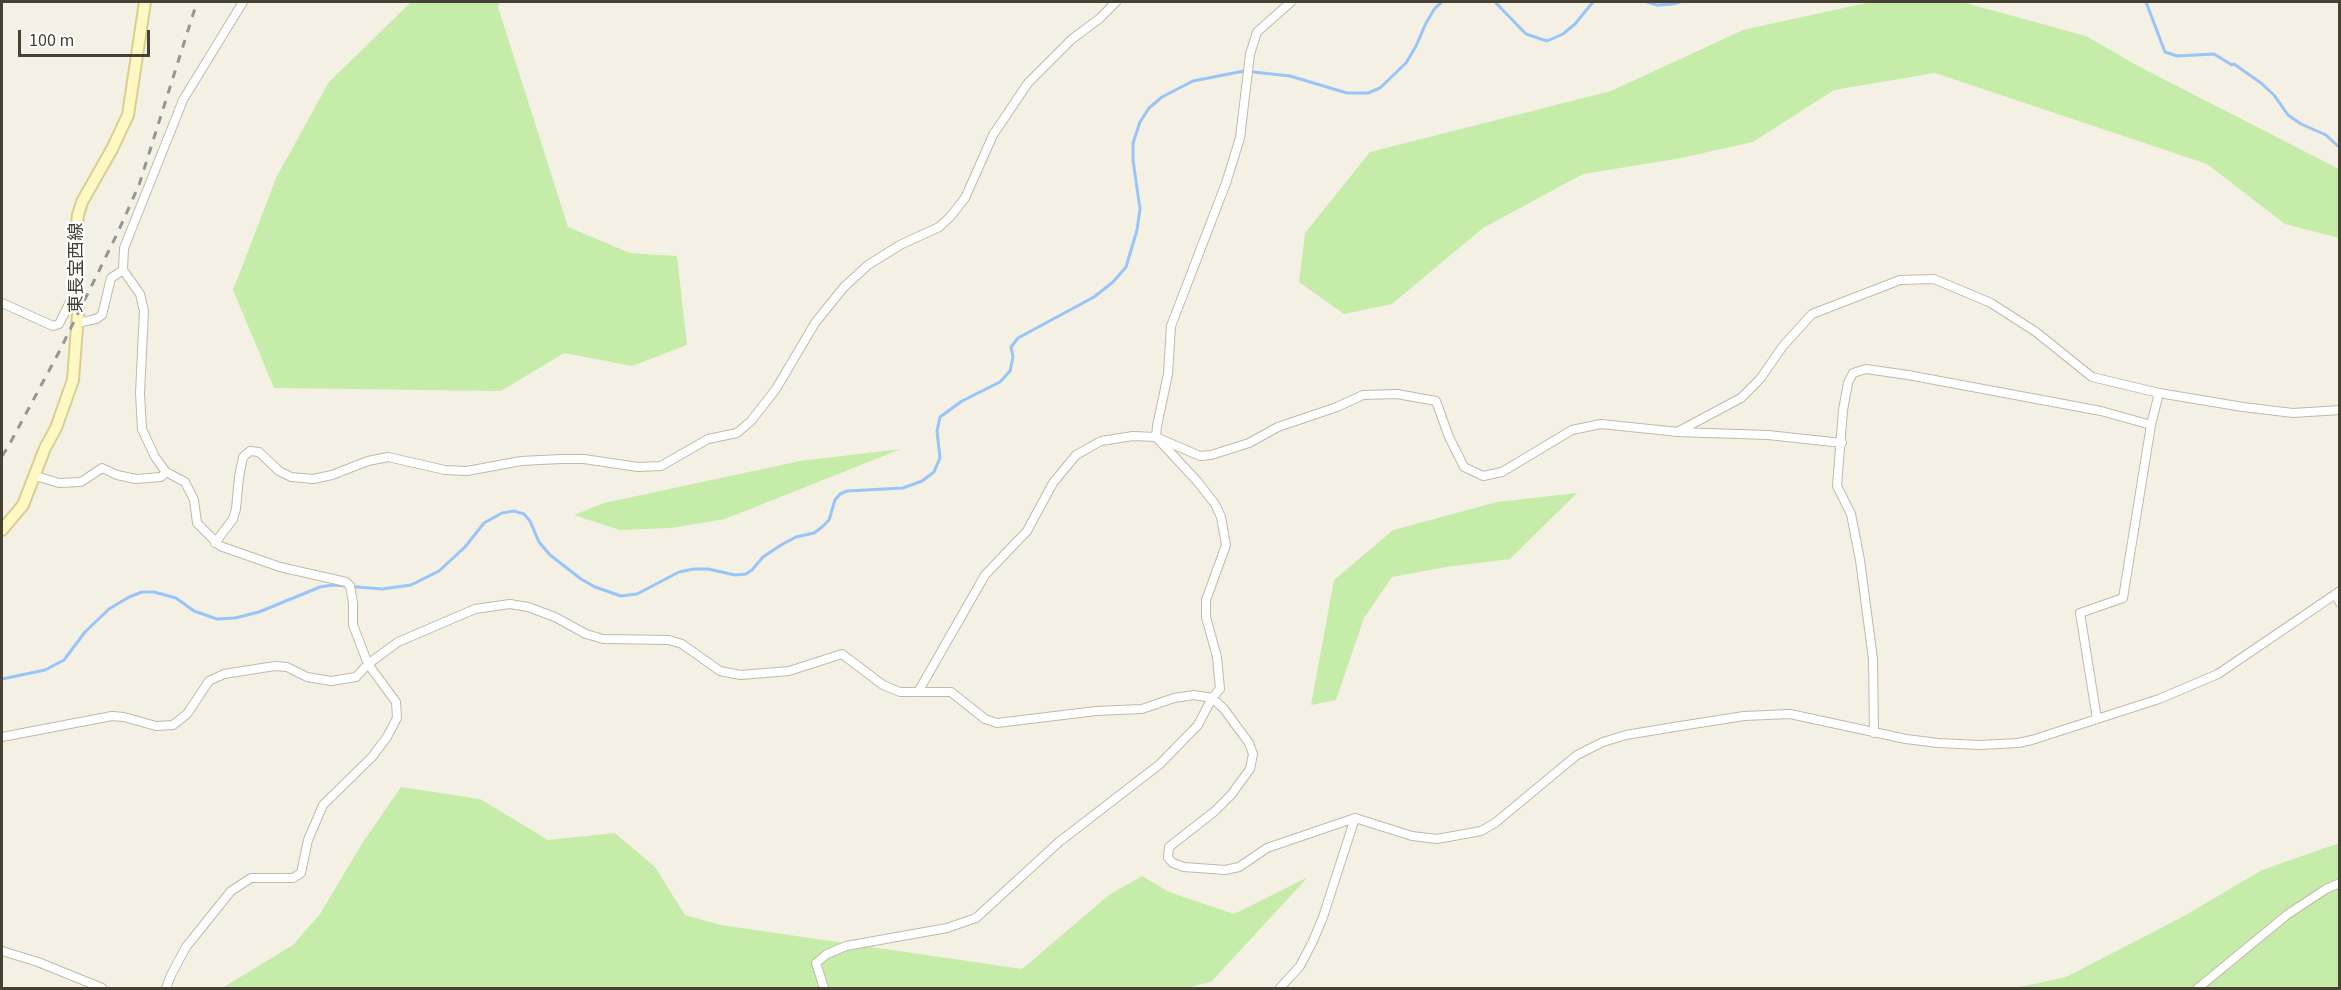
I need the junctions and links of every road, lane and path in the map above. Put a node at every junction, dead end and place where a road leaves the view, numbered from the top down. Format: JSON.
{"nodes":[{"id":1,"x":145,"y":2,"type":"edge"},
{"id":2,"x":243,"y":2,"type":"edge"},
{"id":3,"x":1116,"y":2,"type":"edge"},
{"id":4,"x":1291,"y":2,"type":"edge"},
{"id":5,"x":123,"y":270,"type":"junction"},
{"id":6,"x":78,"y":286,"type":"junction"},
{"id":7,"x":2,"y":303,"type":"edge"},
{"id":8,"x":77,"y":323,"type":"junction"},
{"id":9,"x":2159,"y":393,"type":"junction"},
{"id":10,"x":2340,"y":410,"type":"edge"},
{"id":11,"x":2151,"y":425,"type":"junction"},
{"id":12,"x":1678,"y":432,"type":"junction"},
{"id":13,"x":1156,"y":437,"type":"junction"},
{"id":14,"x":1842,"y":443,"type":"junction"},
{"id":15,"x":166,"y":472,"type":"junction"},
{"id":16,"x":36,"y":476,"type":"junction"},
{"id":17,"x":2,"y":530,"type":"edge"},
{"id":18,"x":215,"y":543,"type":"junction"},
{"id":19,"x":2337,"y":593,"type":"edge"},
{"id":20,"x":2340,"y":603,"type":"edge"},
{"id":21,"x":368,"y":664,"type":"junction"},
{"id":22,"x":918,"y":692,"type":"junction"},
{"id":23,"x":1212,"y":698,"type":"junction"},
{"id":24,"x":2097,"y":719,"type":"junction"},
{"id":25,"x":1874,"y":733,"type":"junction"},
{"id":26,"x":2,"y":737,"type":"edge"},
{"id":27,"x":1355,"y":818,"type":"junction"},
{"id":28,"x":2340,"y":883,"type":"edge"},
{"id":29,"x":2,"y":951,"type":"edge"},
{"id":30,"x":102,"y":988,"type":"edge"},
{"id":31,"x":166,"y":988,"type":"edge"},
{"id":32,"x":824,"y":988,"type":"edge"},
{"id":33,"x":1280,"y":988,"type":"edge"},
{"id":34,"x":2198,"y":988,"type":"edge"}],
"edges":[{"from":1,"to":6,"type":"main road","name":"東長宝西線"},
{"from":2,"to":5,"type":"street"},
{"from":3,"to":18,"type":"street"},
{"from":4,"to":13,"type":"street"},
{"from":5,"to":8,"type":"street"},
{"from":5,"to":15,"type":"street"},
{"from":6,"to":7,"type":"street"},
{"from":6,"to":8,"type":"main road","name":"東長宝西線"},
{"from":8,"to":16,"type":"main road","name":"東長宝西線"},
{"from":9,"to":10,"type":"street"},
{"from":9,"to":11,"type":"street"},
{"from":9,"to":12,"type":"street"},
{"from":11,"to":14,"type":"street"},
{"from":11,"to":24,"type":"street"},
{"from":12,"to":13,"type":"street"},
{"from":12,"to":14,"type":"street"},
{"from":13,"to":22,"type":"street"},
{"from":13,"to":23,"type":"street"},
{"from":14,"to":25,"type":"street"},
{"from":15,"to":16,"type":"street"},
{"from":15,"to":18,"type":"street"},
{"from":16,"to":17,"type":"main road","name":"東長宝西線"},
{"from":18,"to":21,"type":"street"},
{"from":19,"to":20,"type":"street"},
{"from":19,"to":24,"type":"street"},
{"from":21,"to":22,"type":"street"},
{"from":21,"to":26,"type":"street"},
{"from":21,"to":31,"type":"street"},
{"from":22,"to":23,"type":"street"},
{"from":23,"to":27,"type":"street"},
{"from":23,"to":32,"type":"street"},
{"from":24,"to":25,"type":"street"},
{"from":25,"to":27,"type":"street"},
{"from":27,"to":33,"type":"street"},
{"from":28,"to":34,"type":"street"},
{"from":29,"to":30,"type":"street"}]}
